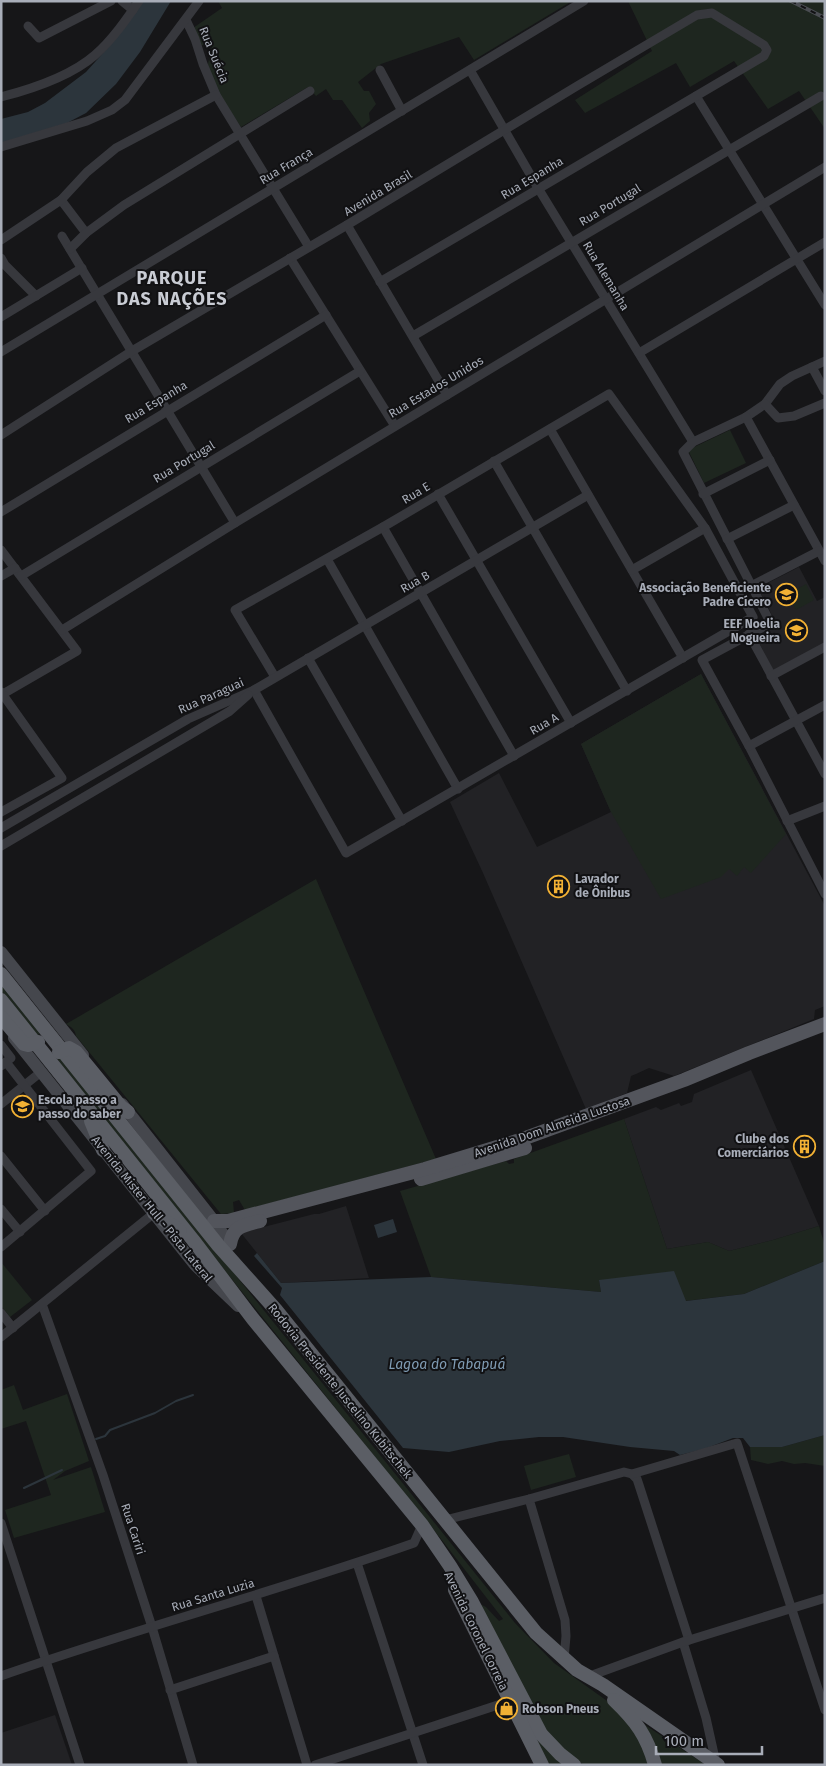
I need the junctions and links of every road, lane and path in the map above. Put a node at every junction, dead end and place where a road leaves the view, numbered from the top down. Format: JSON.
{"nodes":[{"id":1,"x":112,"y":1,"type":"edge"},
{"id":2,"x":122,"y":1,"type":"edge"},
{"id":3,"x":139,"y":1,"type":"edge"},
{"id":4,"x":199,"y":1,"type":"edge"},
{"id":5,"x":584,"y":1,"type":"edge"},
{"id":6,"x":133,"y":10,"type":"junction"},
{"id":7,"x":186,"y":20,"type":"junction"},
{"id":8,"x":28,"y":26,"type":"dead end"},
{"id":9,"x":767,"y":50,"type":"joint"},
{"id":10,"x":380,"y":70,"type":"dead end"},
{"id":11,"x":470,"y":70,"type":"junction"},
{"id":12,"x":310,"y":91,"type":"dead end"},
{"id":13,"x":216,"y":95,"type":"junction"},
{"id":14,"x":696,"y":96,"type":"junction"},
{"id":15,"x":821,"y":96,"type":"dead end"},
{"id":16,"x":1,"y":97,"type":"edge"},
{"id":17,"x":402,"y":110,"type":"junction"},
{"id":18,"x":505,"y":131,"type":"junction"},
{"id":19,"x":240,"y":134,"type":"junction"},
{"id":20,"x":1,"y":147,"type":"edge"},
{"id":21,"x":729,"y":149,"type":"junction"},
{"id":22,"x":825,"y":167,"type":"edge"},
{"id":23,"x":274,"y":188,"type":"junction"},
{"id":24,"x":538,"y":188,"type":"junction"},
{"id":25,"x":60,"y":200,"type":"junction"},
{"id":26,"x":762,"y":204,"type":"junction"},
{"id":27,"x":347,"y":225,"type":"junction"},
{"id":28,"x":86,"y":233,"type":"junction"},
{"id":29,"x":62,"y":236,"type":"dead end"},
{"id":30,"x":1,"y":240,"type":"edge"},
{"id":31,"x":571,"y":242,"type":"junction"},
{"id":32,"x":825,"y":242,"type":"edge"},
{"id":33,"x":309,"y":247,"type":"junction"},
{"id":34,"x":70,"y":249,"type":"junction"},
{"id":35,"x":1,"y":258,"type":"edge"},
{"id":36,"x":290,"y":258,"type":"junction"},
{"id":37,"x":796,"y":260,"type":"junction"},
{"id":38,"x":82,"y":268,"type":"junction"},
{"id":39,"x":380,"y":282,"type":"junction"},
{"id":40,"x":97,"y":293,"type":"junction"},
{"id":41,"x":36,"y":296,"type":"junction"},
{"id":42,"x":606,"y":299,"type":"junction"},
{"id":43,"x":825,"y":306,"type":"edge"},
{"id":44,"x":326,"y":315,"type":"junction"},
{"id":45,"x":1,"y":317,"type":"edge"},
{"id":46,"x":412,"y":336,"type":"junction"},
{"id":47,"x":132,"y":351,"type":"junction"},
{"id":48,"x":1,"y":352,"type":"edge"},
{"id":49,"x":639,"y":353,"type":"junction"},
{"id":50,"x":825,"y":361,"type":"edge"},
{"id":51,"x":812,"y":367,"type":"junction"},
{"id":52,"x":360,"y":371,"type":"junction"},
{"id":53,"x":825,"y":391,"type":"edge"},
{"id":54,"x":447,"y":395,"type":"junction"},
{"id":55,"x":825,"y":403,"type":"edge"},
{"id":56,"x":765,"y":404,"type":"junction"},
{"id":57,"x":167,"y":410,"type":"junction"},
{"id":58,"x":746,"y":417,"type":"junction"},
{"id":59,"x":395,"y":426,"type":"junction"},
{"id":60,"x":550,"y":429,"type":"junction"},
{"id":61,"x":1,"y":435,"type":"edge"},
{"id":62,"x":693,"y":442,"type":"junction"},
{"id":63,"x":770,"y":460,"type":"junction"},
{"id":64,"x":494,"y":461,"type":"junction"},
{"id":65,"x":201,"y":466,"type":"junction"},
{"id":66,"x":438,"y":494,"type":"junction"},
{"id":67,"x":703,"y":494,"type":"junction"},
{"id":68,"x":588,"y":495,"type":"junction"},
{"id":69,"x":794,"y":505,"type":"junction"},
{"id":70,"x":1,"y":512,"type":"edge"},
{"id":71,"x":235,"y":523,"type":"junction"},
{"id":72,"x":383,"y":527,"type":"junction"},
{"id":73,"x":532,"y":528,"type":"junction"},
{"id":74,"x":705,"y":528,"type":"junction"},
{"id":75,"x":727,"y":539,"type":"junction"},
{"id":76,"x":1,"y":550,"type":"edge"},
{"id":77,"x":819,"y":550,"type":"junction"},
{"id":78,"x":327,"y":559,"type":"junction"},
{"id":79,"x":476,"y":560,"type":"junction"},
{"id":80,"x":825,"y":561,"type":"edge"},
{"id":81,"x":15,"y":568,"type":"junction"},
{"id":82,"x":632,"y":570,"type":"junction"},
{"id":83,"x":1,"y":576,"type":"edge"},
{"id":84,"x":22,"y":576,"type":"junction"},
{"id":85,"x":751,"y":586,"type":"junction"},
{"id":86,"x":421,"y":593,"type":"junction"},
{"id":87,"x":364,"y":625,"type":"junction"},
{"id":88,"x":62,"y":630,"type":"junction"},
{"id":89,"x":749,"y":634,"type":"junction"},
{"id":90,"x":825,"y":647,"type":"edge"},
{"id":91,"x":308,"y":658,"type":"junction"},
{"id":92,"x":683,"y":658,"type":"junction"},
{"id":93,"x":771,"y":676,"type":"junction"},
{"id":94,"x":275,"y":677,"type":"junction"},
{"id":95,"x":254,"y":690,"type":"junction"},
{"id":96,"x":627,"y":691,"type":"junction"},
{"id":97,"x":2,"y":694,"type":"edge"},
{"id":98,"x":825,"y":706,"type":"edge"},
{"id":99,"x":796,"y":721,"type":"junction"},
{"id":100,"x":571,"y":723,"type":"junction"},
{"id":101,"x":749,"y":746,"type":"junction"},
{"id":102,"x":514,"y":756,"type":"junction"},
{"id":103,"x":823,"y":768,"type":"edge"},
{"id":104,"x":458,"y":789,"type":"junction"},
{"id":105,"x":825,"y":806,"type":"edge"},
{"id":106,"x":1,"y":812,"type":"edge"},
{"id":107,"x":402,"y":821,"type":"junction"},
{"id":108,"x":787,"y":821,"type":"junction"},
{"id":109,"x":1,"y":828,"type":"edge"},
{"id":110,"x":1,"y":846,"type":"edge"},
{"id":111,"x":825,"y":894,"type":"edge"},
{"id":112,"x":1,"y":952,"type":"edge"},
{"id":113,"x":1,"y":974,"type":"edge"},
{"id":114,"x":1,"y":1000,"type":"edge"},
{"id":115,"x":1,"y":1017,"type":"edge"},
{"id":116,"x":1,"y":1022,"type":"edge"},
{"id":117,"x":825,"y":1024,"type":"edge"},
{"id":118,"x":48,"y":1033,"type":"junction"},
{"id":119,"x":825,"y":1033,"type":"edge"},
{"id":120,"x":36,"y":1044,"type":"junction"},
{"id":121,"x":1,"y":1045,"type":"edge"},
{"id":122,"x":62,"y":1050,"type":"junction"},
{"id":123,"x":4,"y":1064,"type":"edge"},
{"id":124,"x":45,"y":1066,"type":"junction"},
{"id":125,"x":685,"y":1084,"type":"junction"},
{"id":126,"x":25,"y":1085,"type":"junction"},
{"id":127,"x":82,"y":1102,"type":"junction"},
{"id":128,"x":1,"y":1104,"type":"edge"},
{"id":129,"x":128,"y":1112,"type":"junction"},
{"id":130,"x":103,"y":1150,"type":"junction"},
{"id":131,"x":1,"y":1156,"type":"edge"},
{"id":132,"x":1,"y":1209,"type":"edge"},
{"id":133,"x":45,"y":1211,"type":"junction"},
{"id":134,"x":154,"y":1213,"type":"junction"},
{"id":135,"x":214,"y":1221,"type":"junction"},
{"id":136,"x":244,"y":1221,"type":"junction"},
{"id":137,"x":20,"y":1232,"type":"junction"},
{"id":138,"x":193,"y":1240,"type":"junction"},
{"id":139,"x":230,"y":1244,"type":"junction"},
{"id":140,"x":1,"y":1247,"type":"edge"},
{"id":141,"x":42,"y":1304,"type":"junction"},
{"id":142,"x":276,"y":1310,"type":"junction"},
{"id":143,"x":1,"y":1313,"type":"edge"},
{"id":144,"x":253,"y":1319,"type":"junction"},
{"id":145,"x":13,"y":1328,"type":"junction"},
{"id":146,"x":1,"y":1337,"type":"edge"},
{"id":147,"x":632,"y":1474,"type":"junction"},
{"id":148,"x":529,"y":1499,"type":"junction"},
{"id":149,"x":444,"y":1520,"type":"junction"},
{"id":150,"x":1,"y":1523,"type":"edge"},
{"id":151,"x":422,"y":1525,"type":"junction"},
{"id":152,"x":357,"y":1563,"type":"junction"},
{"id":153,"x":256,"y":1596,"type":"junction"},
{"id":154,"x":825,"y":1598,"type":"edge"},
{"id":155,"x":790,"y":1608,"type":"junction"},
{"id":156,"x":152,"y":1627,"type":"junction"},
{"id":157,"x":686,"y":1641,"type":"junction"},
{"id":158,"x":274,"y":1656,"type":"junction"},
{"id":159,"x":564,"y":1660,"type":"junction"},
{"id":160,"x":45,"y":1661,"type":"junction"},
{"id":161,"x":1,"y":1676,"type":"edge"},
{"id":162,"x":590,"y":1678,"type":"junction"},
{"id":163,"x":170,"y":1690,"type":"junction"},
{"id":164,"x":510,"y":1701,"type":"junction"},
{"id":165,"x":825,"y":1710,"type":"edge"},
{"id":166,"x":413,"y":1732,"type":"junction"},
{"id":167,"x":326,"y":1763,"type":"edge"},
{"id":168,"x":717,"y":1764,"type":"edge"},
{"id":169,"x":80,"y":1765,"type":"edge"},
{"id":170,"x":193,"y":1765,"type":"edge"},
{"id":171,"x":306,"y":1765,"type":"edge"},
{"id":172,"x":315,"y":1765,"type":"edge"},
{"id":173,"x":423,"y":1765,"type":"edge"},
{"id":174,"x":542,"y":1765,"type":"edge"},
{"id":175,"x":574,"y":1765,"type":"edge"},
{"id":176,"x":655,"y":1765,"type":"edge"}],
"edges":[{"from":1,"to":8,"type":"street"},
{"from":2,"to":6,"type":"street"},
{"from":3,"to":6,"type":"street"},
{"from":4,"to":7,"type":"street"},
{"from":5,"to":11,"type":"street","name":"Rua França"},
{"from":6,"to":16,"type":"street"},
{"from":7,"to":13,"type":"street","name":"Rua Suécia"},
{"from":7,"to":20,"type":"street","name":"Rua Suécia"},
{"from":9,"to":14,"type":"street","name":"Rua Espanha"},
{"from":9,"to":18,"type":"street","name":"Avenida Brasil"},
{"from":10,"to":17,"type":"street"},
{"from":11,"to":17,"type":"street","name":"Rua França"},
{"from":11,"to":18,"type":"street","name":"Rua Alemanha"},
{"from":12,"to":19,"type":"street"},
{"from":13,"to":19,"type":"street","name":"Rua Suécia"},
{"from":13,"to":25,"type":"street"},
{"from":14,"to":21,"type":"street"},
{"from":14,"to":24,"type":"street","name":"Rua Espanha"},
{"from":15,"to":21,"type":"street","name":"Rua Portugal"},
{"from":17,"to":23,"type":"street","name":"Rua França"},
{"from":18,"to":24,"type":"street","name":"Rua Alemanha"},
{"from":18,"to":27,"type":"street","name":"Avenida Brasil"},
{"from":19,"to":23,"type":"street","name":"Rua Suécia"},
{"from":19,"to":28,"type":"street"},
{"from":21,"to":26,"type":"street"},
{"from":21,"to":31,"type":"street","name":"Rua Portugal"},
{"from":22,"to":26,"type":"street","name":"Rua Estados Unidos"},
{"from":23,"to":33,"type":"street","name":"Rua Suécia"},
{"from":23,"to":40,"type":"street","name":"Rua França"},
{"from":24,"to":31,"type":"street","name":"Rua Alemanha"},
{"from":24,"to":39,"type":"street","name":"Rua Espanha"},
{"from":25,"to":28,"type":"street"},
{"from":25,"to":30,"type":"street"},
{"from":26,"to":37,"type":"street"},
{"from":26,"to":42,"type":"street","name":"Rua Estados Unidos"},
{"from":27,"to":33,"type":"street","name":"Avenida Brasil"},
{"from":27,"to":39,"type":"street"},
{"from":28,"to":34,"type":"street"},
{"from":29,"to":34,"type":"street"},
{"from":31,"to":42,"type":"street","name":"Rua Alemanha"},
{"from":31,"to":46,"type":"street","name":"Rua Portugal"},
{"from":32,"to":37,"type":"street"},
{"from":33,"to":36,"type":"street","name":"Avenida Brasil"},
{"from":34,"to":38,"type":"street"},
{"from":35,"to":41,"type":"street"},
{"from":36,"to":44,"type":"street"},
{"from":36,"to":47,"type":"street","name":"Avenida Brasil"},
{"from":37,"to":43,"type":"street"},
{"from":37,"to":49,"type":"street"},
{"from":38,"to":40,"type":"street"},
{"from":38,"to":41,"type":"street"},
{"from":39,"to":46,"type":"street"},
{"from":40,"to":47,"type":"street"},
{"from":40,"to":48,"type":"street","name":"Rua França"},
{"from":41,"to":45,"type":"street"},
{"from":42,"to":49,"type":"street","name":"Rua Alemanha"},
{"from":42,"to":54,"type":"street","name":"Rua Estados Unidos"},
{"from":44,"to":52,"type":"street"},
{"from":44,"to":57,"type":"street","name":"Rua Espanha"},
{"from":46,"to":54,"type":"street"},
{"from":47,"to":57,"type":"street"},
{"from":47,"to":61,"type":"street","name":"Avenida Brasil"},
{"from":49,"to":62,"type":"street","name":"Rua Alemanha"},
{"from":50,"to":51,"type":"street"},
{"from":51,"to":53,"type":"street"},
{"from":51,"to":56,"type":"street"},
{"from":52,"to":59,"type":"street"},
{"from":52,"to":65,"type":"street","name":"Rua Portugal"},
{"from":54,"to":59,"type":"street","name":"Rua Estados Unidos"},
{"from":55,"to":56,"type":"street"},
{"from":56,"to":58,"type":"street"},
{"from":57,"to":65,"type":"street"},
{"from":57,"to":70,"type":"street","name":"Rua Espanha"},
{"from":58,"to":62,"type":"street"},
{"from":58,"to":63,"type":"street"},
{"from":59,"to":71,"type":"street","name":"Rua Estados Unidos"},
{"from":60,"to":64,"type":"street","name":"Rua E"},
{"from":60,"to":68,"type":"street"},
{"from":60,"to":74,"type":"street","name":"Rua E"},
{"from":62,"to":67,"type":"street"},
{"from":63,"to":67,"type":"street"},
{"from":63,"to":69,"type":"street"},
{"from":64,"to":66,"type":"street","name":"Rua E"},
{"from":64,"to":73,"type":"street"},
{"from":65,"to":71,"type":"street"},
{"from":65,"to":84,"type":"street","name":"Rua Portugal"},
{"from":66,"to":72,"type":"street","name":"Rua E"},
{"from":66,"to":79,"type":"street"},
{"from":67,"to":75,"type":"street"},
{"from":68,"to":73,"type":"street","name":"Rua B"},
{"from":68,"to":82,"type":"street"},
{"from":69,"to":75,"type":"street"},
{"from":69,"to":77,"type":"street"},
{"from":71,"to":88,"type":"street","name":"Rua Estados Unidos"},
{"from":72,"to":78,"type":"street","name":"Rua E"},
{"from":72,"to":86,"type":"street"},
{"from":73,"to":79,"type":"street","name":"Rua B"},
{"from":73,"to":96,"type":"street"},
{"from":74,"to":82,"type":"street"},
{"from":74,"to":92,"type":"street","name":"Rua A"},
{"from":75,"to":85,"type":"street"},
{"from":76,"to":81,"type":"street"},
{"from":77,"to":80,"type":"street"},
{"from":77,"to":85,"type":"street"},
{"from":78,"to":87,"type":"street"},
{"from":78,"to":94,"type":"street","name":"Rua E"},
{"from":79,"to":86,"type":"street","name":"Rua B"},
{"from":79,"to":100,"type":"street"},
{"from":81,"to":83,"type":"street"},
{"from":81,"to":84,"type":"street"},
{"from":82,"to":92,"type":"street"},
{"from":84,"to":88,"type":"street"},
{"from":85,"to":89,"type":"street"},
{"from":86,"to":87,"type":"street","name":"Rua B"},
{"from":86,"to":102,"type":"street"},
{"from":87,"to":91,"type":"street","name":"Rua B"},
{"from":87,"to":104,"type":"street"},
{"from":88,"to":97,"type":"street"},
{"from":89,"to":93,"type":"street"},
{"from":89,"to":101,"type":"street"},
{"from":90,"to":93,"type":"street"},
{"from":91,"to":94,"type":"street","name":"Rua B"},
{"from":91,"to":107,"type":"street"},
{"from":92,"to":96,"type":"street","name":"Rua A"},
{"from":93,"to":99,"type":"street"},
{"from":94,"to":95,"type":"street","name":"Rua B"},
{"from":95,"to":107,"type":"street","name":"Rua A"},
{"from":95,"to":109,"type":"street","name":"Rua Paraguai"},
{"from":95,"to":110,"type":"street","name":"Rua Paraguai"},
{"from":96,"to":100,"type":"street","name":"Rua A"},
{"from":97,"to":106,"type":"street"},
{"from":98,"to":99,"type":"street"},
{"from":99,"to":101,"type":"street"},
{"from":99,"to":103,"type":"street"},
{"from":100,"to":102,"type":"street","name":"Rua A"},
{"from":101,"to":108,"type":"street"},
{"from":102,"to":104,"type":"street","name":"Rua A"},
{"from":104,"to":107,"type":"street","name":"Rua A"},
{"from":105,"to":108,"type":"street"},
{"from":108,"to":111,"type":"street"},
{"from":112,"to":129,"type":"main road"},
{"from":113,"to":118,"type":"highway","name":"Rodovia Presidente Juscelino Kubitschek"},
{"from":114,"to":120,"type":"highway","name":"Rodovia Presidente Juscelino Kubitschek"},
{"from":115,"to":120,"type":"highway"},
{"from":116,"to":124,"type":"main road","name":"Avenida Mister Hull - Pista Lateral"},
{"from":117,"to":125,"type":"main road","name":"Avenida Dom Almeida Lustosa"},
{"from":118,"to":120,"type":"highway"},
{"from":118,"to":122,"type":"highway","name":"Rodovia Presidente Juscelino Kubitschek"},
{"from":119,"to":125,"type":"main road","name":"Avenida Dom Almeida Lustosa"},
{"from":120,"to":124,"type":"highway","name":"Rodovia Presidente Juscelino Kubitschek"},
{"from":121,"to":123,"type":"street"},
{"from":122,"to":124,"type":"highway"},
{"from":122,"to":129,"type":"highway"},
{"from":122,"to":142,"type":"highway","name":"Rodovia Presidente Juscelino Kubitschek"},
{"from":123,"to":126,"type":"street"},
{"from":124,"to":126,"type":"street"},
{"from":124,"to":127,"type":"highway","name":"Rodovia Presidente Juscelino Kubitschek"},
{"from":124,"to":130,"type":"main road","name":"Avenida Mister Hull - Pista Lateral"},
{"from":125,"to":136,"type":"main road","name":"Avenida Dom Almeida Lustosa"},
{"from":126,"to":128,"type":"street"},
{"from":126,"to":133,"type":"street"},
{"from":127,"to":130,"type":"highway"},
{"from":127,"to":138,"type":"highway","name":"Rodovia Presidente Juscelino Kubitschek"},
{"from":129,"to":135,"type":"main road"},
{"from":130,"to":134,"type":"main road","name":"Avenida Mister Hull - Pista Lateral"},
{"from":131,"to":133,"type":"street"},
{"from":132,"to":137,"type":"street"},
{"from":133,"to":137,"type":"street"},
{"from":134,"to":138,"type":"highway"},
{"from":134,"to":141,"type":"street"},
{"from":134,"to":144,"type":"main road","name":"Avenida Mister Hull - Pista Lateral"},
{"from":135,"to":136,"type":"main road","name":"Avenida Dom Almeida Lustosa"},
{"from":135,"to":139,"type":"main road"},
{"from":136,"to":139,"type":"main road"},
{"from":137,"to":140,"type":"street"},
{"from":138,"to":144,"type":"highway","name":"Rodovia Presidente Juscelino Kubitschek"},
{"from":139,"to":142,"type":"highway"},
{"from":141,"to":145,"type":"street"},
{"from":141,"to":156,"type":"street","name":"Rua Cariri"},
{"from":142,"to":149,"type":"highway","name":"Rodovia Presidente Juscelino Kubitschek"},
{"from":143,"to":145,"type":"street"},
{"from":144,"to":151,"type":"highway","name":"Rodovia Presidente Juscelino Kubitschek"},
{"from":145,"to":146,"type":"street"},
{"from":147,"to":148,"type":"street"},
{"from":147,"to":155,"type":"street"},
{"from":147,"to":157,"type":"street"},
{"from":148,"to":149,"type":"street"},
{"from":148,"to":159,"type":"street"},
{"from":149,"to":159,"type":"highway","name":"Rodovia Presidente Juscelino Kubitschek"},
{"from":150,"to":160,"type":"street"},
{"from":151,"to":152,"type":"street","name":"Rua Santa Luzia"},
{"from":151,"to":164,"type":"highway","name":"Avenida Coronel Correia"},
{"from":151,"to":175,"type":"highway","name":"Rodovia Presidente Juscelino Kubitschek"},
{"from":152,"to":153,"type":"street","name":"Rua Santa Luzia"},
{"from":152,"to":166,"type":"street"},
{"from":153,"to":156,"type":"street","name":"Rua Santa Luzia"},
{"from":153,"to":158,"type":"street"},
{"from":154,"to":155,"type":"street"},
{"from":155,"to":157,"type":"street"},
{"from":155,"to":165,"type":"street"},
{"from":156,"to":160,"type":"street","name":"Rua Santa Luzia"},
{"from":156,"to":163,"type":"street","name":"Rua Cariri"},
{"from":157,"to":162,"type":"street"},
{"from":157,"to":168,"type":"street"},
{"from":158,"to":163,"type":"street"},
{"from":158,"to":171,"type":"street"},
{"from":159,"to":162,"type":"highway","name":"Rodovia Presidente Juscelino Kubitschek"},
{"from":160,"to":161,"type":"street","name":"Rua Santa Luzia"},
{"from":160,"to":169,"type":"street"},
{"from":162,"to":168,"type":"highway","name":"Rodovia Presidente Juscelino Kubitschek"},
{"from":162,"to":176,"type":"highway"},
{"from":163,"to":170,"type":"street","name":"Rua Cariri"},
{"from":164,"to":166,"type":"street"},
{"from":164,"to":174,"type":"highway","name":"Avenida Coronel Correia"},
{"from":166,"to":167,"type":"street"},
{"from":166,"to":173,"type":"street"},
{"from":167,"to":172,"type":"street"}]}
